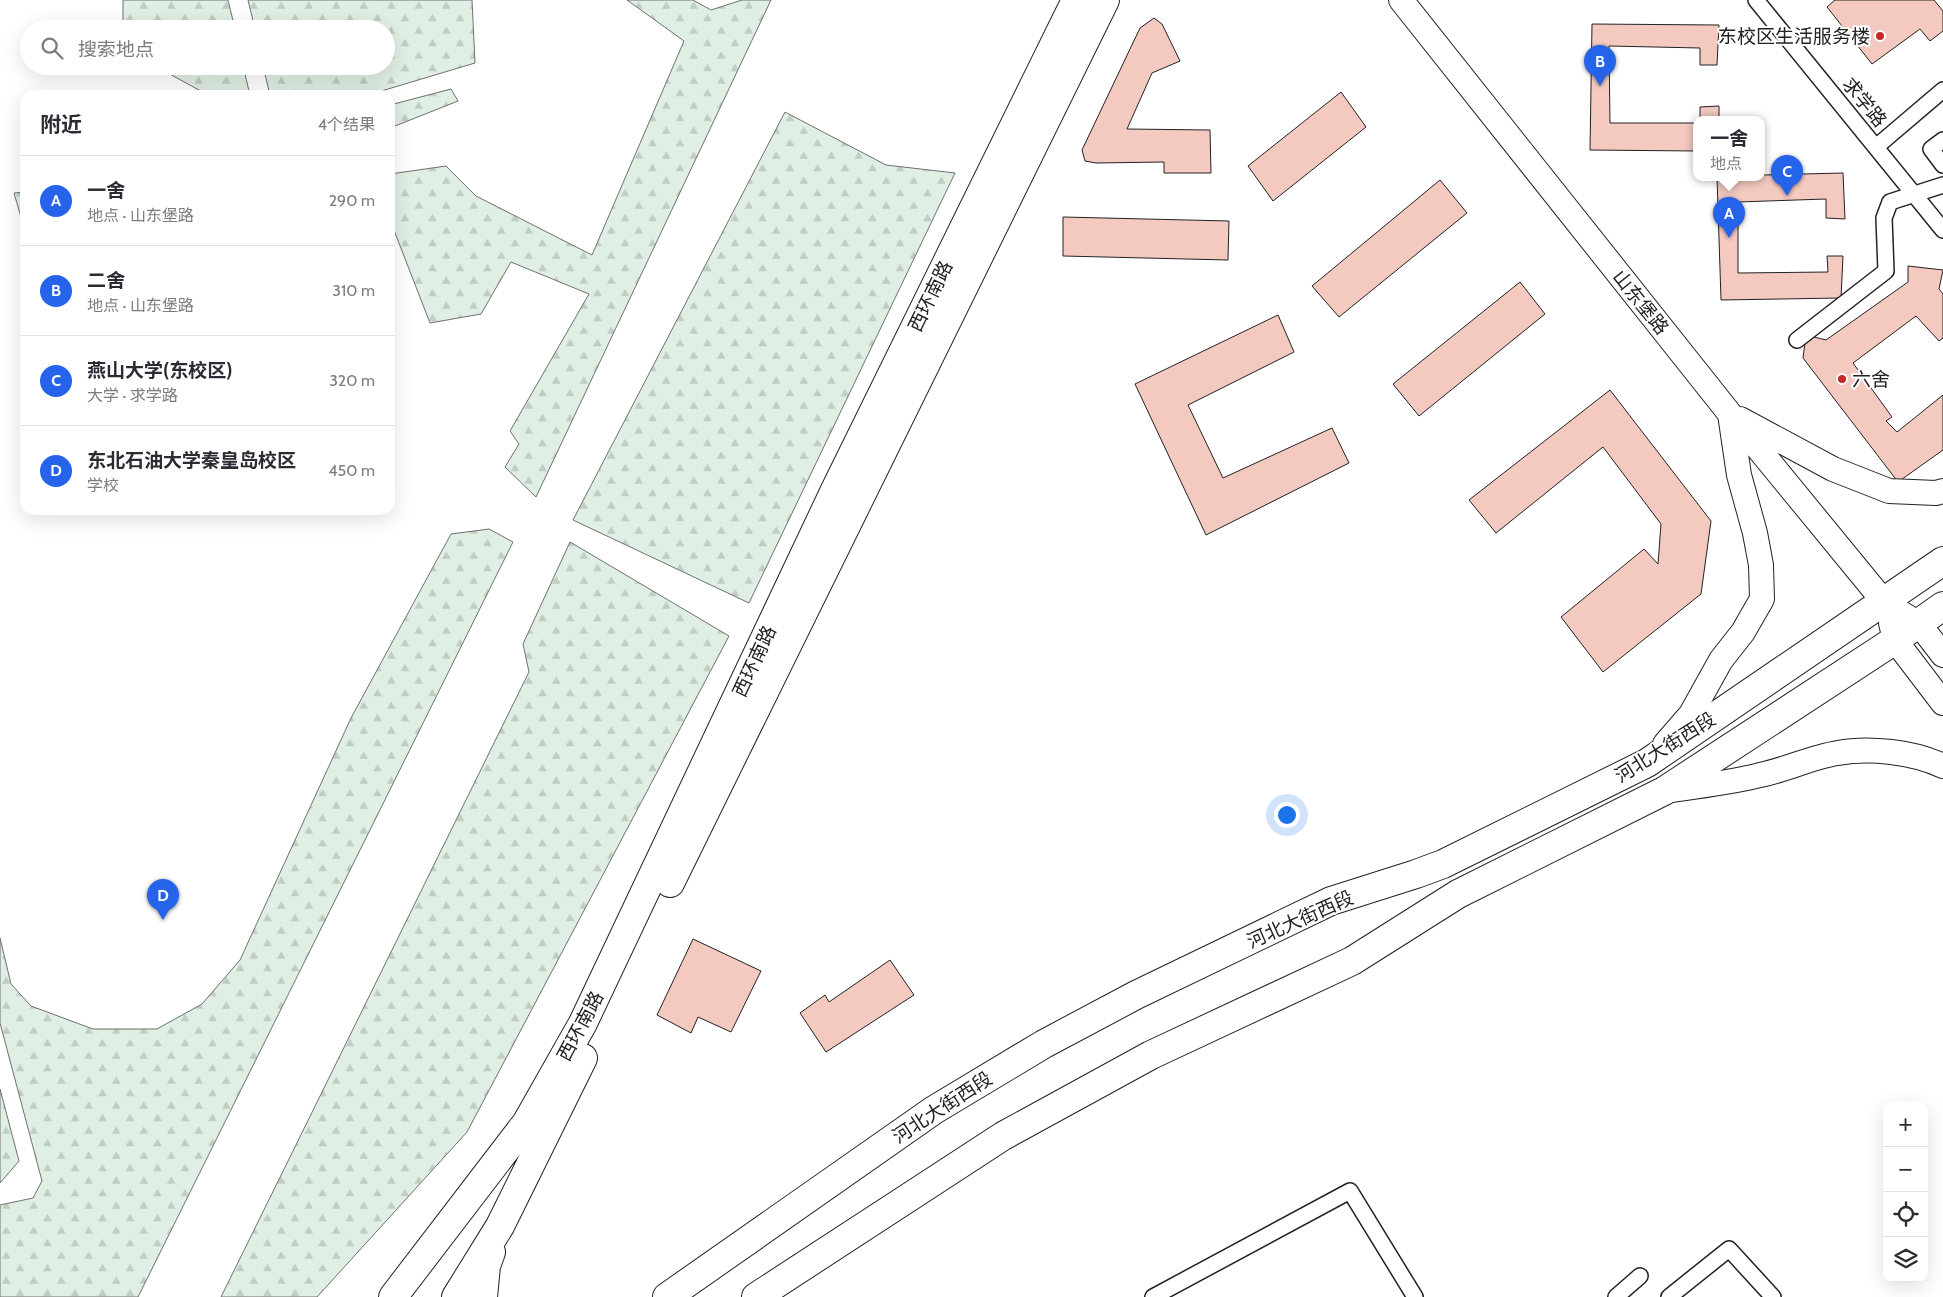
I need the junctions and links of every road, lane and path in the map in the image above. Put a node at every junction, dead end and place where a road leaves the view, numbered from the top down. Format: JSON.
{"nodes":[{"id":1,"x":1076,"y":0,"type":"edge"},
{"id":2,"x":1105,"y":0,"type":"edge"},
{"id":3,"x":1401,"y":0,"type":"edge"},
{"id":4,"x":1756,"y":0,"type":"edge"},
{"id":5,"x":1943,"y":90,"type":"edge"},
{"id":6,"x":1943,"y":140,"type":"edge"},
{"id":7,"x":1876,"y":147,"type":"junction"},
{"id":8,"x":1943,"y":165,"type":"edge"},
{"id":9,"x":1943,"y":185,"type":"edge"},
{"id":10,"x":1914,"y":194,"type":"junction"},
{"id":11,"x":1943,"y":230,"type":"edge"},
{"id":12,"x":1797,"y":340,"type":"dead end"},
{"id":13,"x":1730,"y":414,"type":"junction"},
{"id":14,"x":1943,"y":491,"type":"edge"},
{"id":15,"x":1943,"y":561,"type":"edge"},
{"id":16,"x":1885,"y":602,"type":"junction"},
{"id":17,"x":1943,"y":606,"type":"edge"},
{"id":18,"x":1919,"y":624,"type":"junction"},
{"id":19,"x":1895,"y":640,"type":"junction"},
{"id":20,"x":1943,"y":654,"type":"edge"},
{"id":21,"x":1943,"y":703,"type":"edge"},
{"id":22,"x":1647,"y":763,"type":"junction"},
{"id":23,"x":1943,"y":766,"type":"edge"},
{"id":24,"x":1664,"y":791,"type":"junction"},
{"id":25,"x":500,"y":1226,"type":"junction"},
{"id":26,"x":1640,"y":1276,"type":"dead end"},
{"id":27,"x":393,"y":1297,"type":"edge"},
{"id":28,"x":456,"y":1297,"type":"edge"},
{"id":29,"x":483,"y":1297,"type":"edge"},
{"id":30,"x":667,"y":1297,"type":"edge"},
{"id":31,"x":756,"y":1297,"type":"edge"},
{"id":32,"x":1153,"y":1297,"type":"edge"},
{"id":33,"x":1415,"y":1297,"type":"edge"},
{"id":34,"x":1616,"y":1297,"type":"edge"},
{"id":35,"x":1669,"y":1297,"type":"edge"},
{"id":36,"x":1772,"y":1297,"type":"edge"}],
"edges":[{"from":1,"to":27,"type":"highway","name":"西环南路"},
{"from":2,"to":25,"type":"highway","name":"西环南路"},
{"from":3,"to":13,"type":"main road","name":"山东堡路"},
{"from":4,"to":7,"type":"street","name":"求学路"},
{"from":5,"to":7,"type":"street"},
{"from":6,"to":8,"type":"street"},
{"from":7,"to":10,"type":"street","name":"求学路"},
{"from":9,"to":10,"type":"street"},
{"from":10,"to":11,"type":"street","name":"求学路"},
{"from":10,"to":12,"type":"street"},
{"from":13,"to":14,"type":"main road"},
{"from":13,"to":16,"type":"main road","name":"山东堡路"},
{"from":13,"to":22,"type":"main road"},
{"from":15,"to":16,"type":"highway","name":"河北大街西段"},
{"from":16,"to":18,"type":"main road"},
{"from":16,"to":19,"type":"main road"},
{"from":16,"to":22,"type":"highway","name":"河北大街西段"},
{"from":17,"to":18,"type":"highway","name":"河北大街西段"},
{"from":18,"to":19,"type":"highway","name":"河北大街西段"},
{"from":18,"to":20,"type":"main road"},
{"from":19,"to":21,"type":"main road"},
{"from":19,"to":24,"type":"highway","name":"河北大街西段"},
{"from":22,"to":30,"type":"highway","name":"河北大街西段"},
{"from":23,"to":24,"type":"main road"},
{"from":24,"to":31,"type":"highway","name":"河北大街西段"},
{"from":25,"to":28,"type":"highway","name":"西环南路"},
{"from":25,"to":29,"type":"highway"},
{"from":26,"to":34,"type":"street"},
{"from":32,"to":33,"type":"street"},
{"from":35,"to":36,"type":"street"}]}
